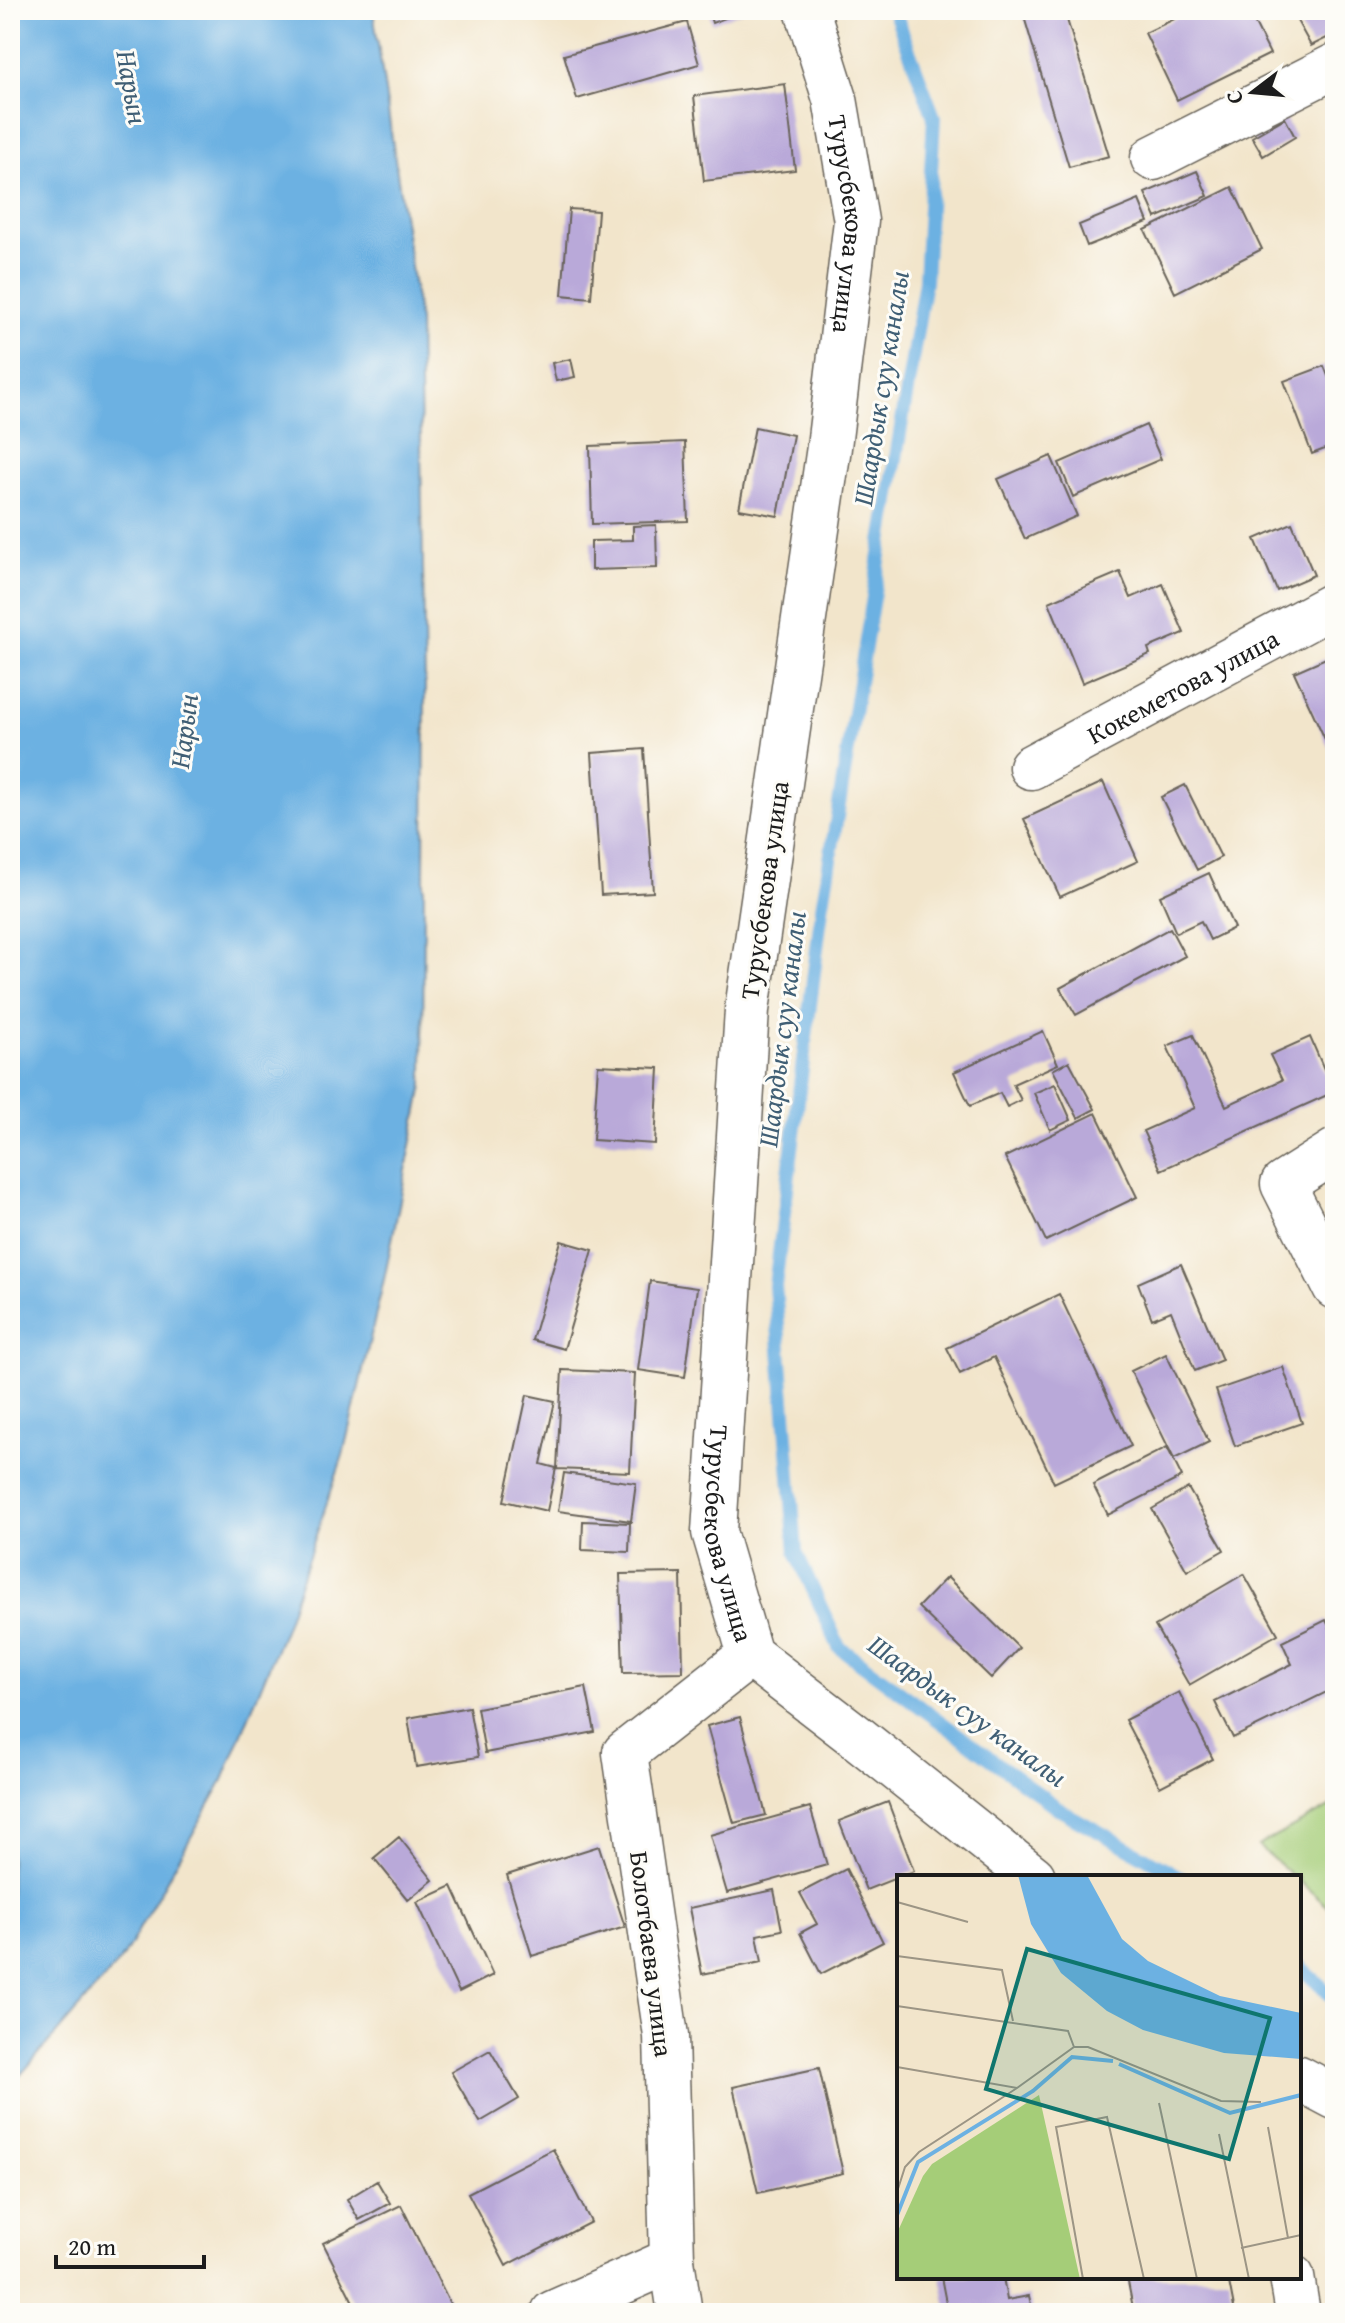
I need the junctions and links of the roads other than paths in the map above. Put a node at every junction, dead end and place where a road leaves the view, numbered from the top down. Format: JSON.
{"nodes":[{"id":1,"x":807,"y":10,"type":"edge"},
{"id":2,"x":1335,"y":66,"type":"edge"},
{"id":3,"x":1153,"y":158,"type":"dead end"},
{"id":4,"x":1335,"y":604,"type":"edge"},
{"id":5,"x":1031,"y":767,"type":"dead end"},
{"id":6,"x":1335,"y":1151,"type":"edge"},
{"id":7,"x":1335,"y":1287,"type":"edge"},
{"id":8,"x":750,"y":1655,"type":"junction"},
{"id":9,"x":1030,"y":1875,"type":"edge"},
{"id":10,"x":1301,"y":2079,"type":"edge"},
{"id":11,"x":1335,"y":2097,"type":"edge"},
{"id":12,"x":672,"y":2260,"type":"junction"},
{"id":13,"x":1292,"y":2279,"type":"edge"},
{"id":14,"x":553,"y":2313,"type":"edge"},
{"id":15,"x":680,"y":2313,"type":"edge"},
{"id":16,"x":1298,"y":2313,"type":"edge"}],
"edges":[{"from":1,"to":8,"type":"street","name":"Турусбекова улица"},
{"from":2,"to":3,"type":"street"},
{"from":4,"to":5,"type":"street","name":"Кокеметова улица"},
{"from":6,"to":7,"type":"street"},
{"from":8,"to":9,"type":"street","name":"Турусбекова улица"},
{"from":8,"to":12,"type":"street","name":"Болотбаева улица"},
{"from":10,"to":11,"type":"street"},
{"from":12,"to":14,"type":"street"},
{"from":12,"to":15,"type":"street","name":"Болотбаева улица"},
{"from":13,"to":16,"type":"street"}]}
